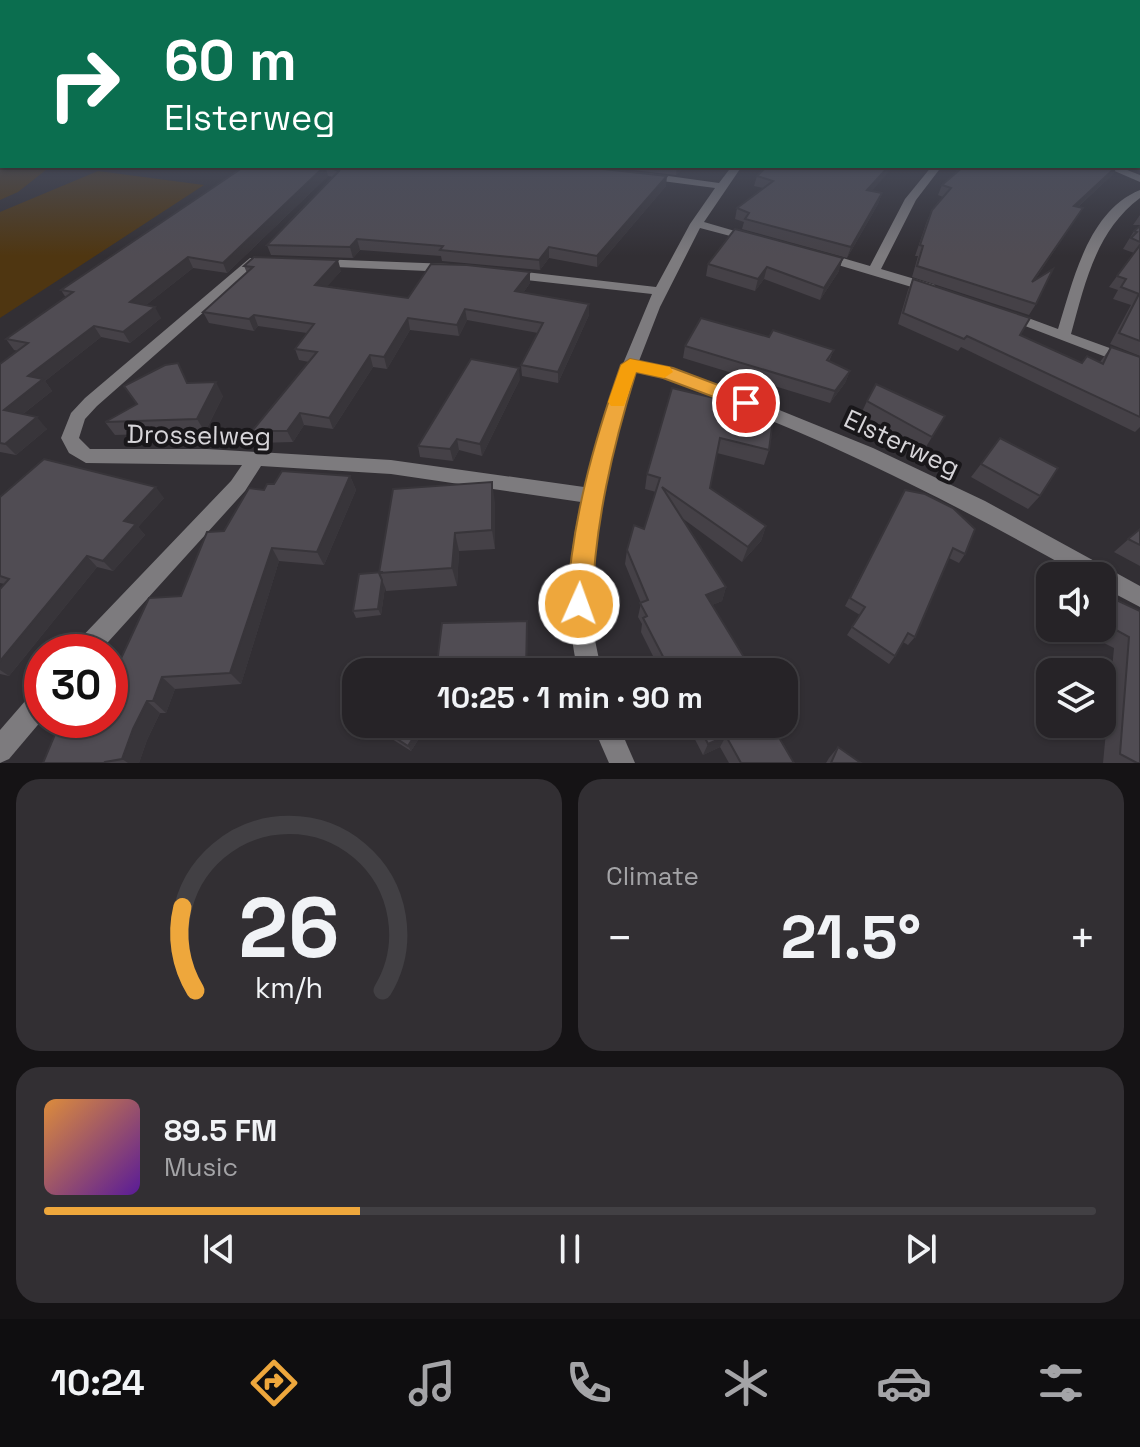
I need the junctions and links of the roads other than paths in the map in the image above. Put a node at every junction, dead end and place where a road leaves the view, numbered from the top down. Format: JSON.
{"nodes":[{"id":1,"x":721,"y":186,"type":"edge"},
{"id":2,"x":922,"y":186,"type":"edge"},
{"id":3,"x":1140,"y":193,"type":"edge"},
{"id":4,"x":696,"y":224,"type":"junction"},
{"id":5,"x":774,"y":243,"type":"edge"},
{"id":6,"x":267,"y":247,"type":"edge"},
{"id":7,"x":803,"y":250,"type":"edge"},
{"id":8,"x":254,"y":261,"type":"junction"},
{"id":9,"x":874,"y":270,"type":"junction"},
{"id":10,"x":657,"y":291,"type":"junction"},
{"id":11,"x":947,"y":294,"type":"edge"},
{"id":12,"x":991,"y":309,"type":"edge"},
{"id":13,"x":1064,"y":334,"type":"junction"},
{"id":14,"x":630,"y":365,"type":"junction"},
{"id":15,"x":1140,"y":365,"type":"edge"},
{"id":16,"x":256,"y":459,"type":"junction"},
{"id":17,"x":591,"y":496,"type":"junction"},
{"id":18,"x":1140,"y":597,"type":"edge"},
{"id":19,"x":100,"y":634,"type":"edge"},
{"id":20,"x":587,"y":658,"type":"edge"},
{"id":21,"x":24,"y":722,"type":"edge"},
{"id":22,"x":611,"y":738,"type":"edge"},
{"id":23,"x":0,"y":750,"type":"edge"},
{"id":24,"x":622,"y":763,"type":"edge"}],
"edges":[{"from":1,"to":4,"type":"street"},
{"from":2,"to":9,"type":"street"},
{"from":3,"to":13,"type":"street"},
{"from":4,"to":5,"type":"street"},
{"from":4,"to":10,"type":"street"},
{"from":6,"to":8,"type":"street","name":"Drosselweg"},
{"from":7,"to":9,"type":"street"},
{"from":8,"to":10,"type":"street"},
{"from":8,"to":16,"type":"street","name":"Drosselweg"},
{"from":9,"to":11,"type":"street"},
{"from":10,"to":14,"type":"street"},
{"from":12,"to":13,"type":"street"},
{"from":13,"to":15,"type":"street"},
{"from":14,"to":17,"type":"street"},
{"from":14,"to":18,"type":"street","name":"Elsterweg"},
{"from":16,"to":17,"type":"street","name":"Drosselweg"},
{"from":16,"to":19,"type":"street"},
{"from":17,"to":20,"type":"street"},
{"from":21,"to":23,"type":"street"},
{"from":22,"to":24,"type":"street"}]}
